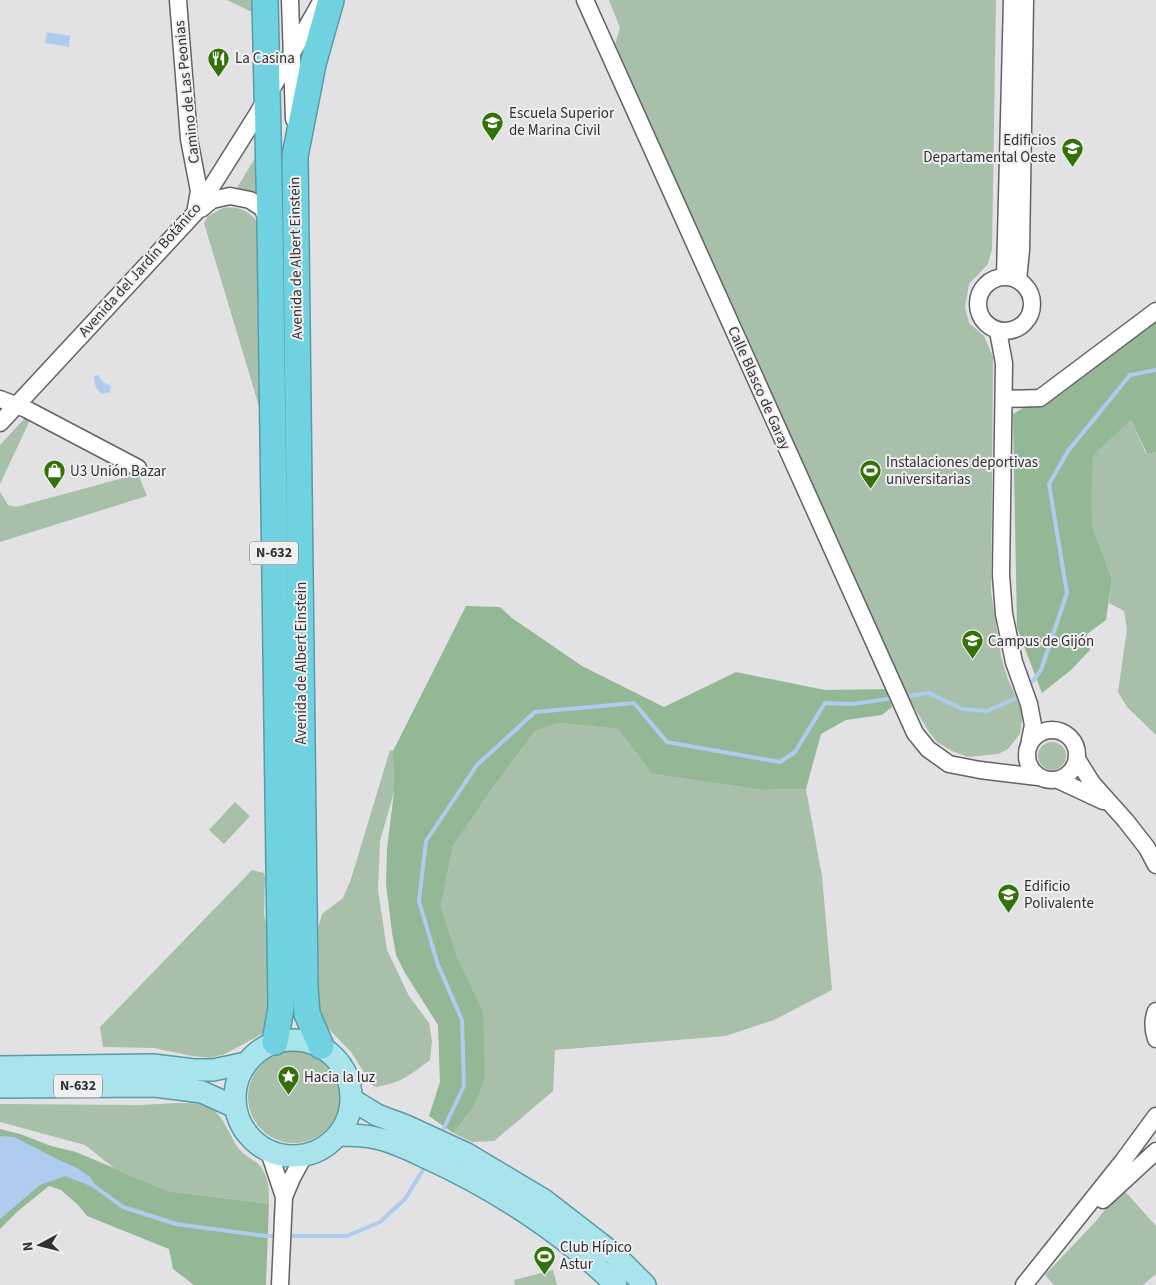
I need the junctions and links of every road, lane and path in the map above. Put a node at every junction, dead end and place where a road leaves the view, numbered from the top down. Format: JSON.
{"nodes":[{"id":1,"x":178,"y":0,"type":"edge"},
{"id":2,"x":265,"y":0,"type":"edge"},
{"id":3,"x":290,"y":0,"type":"edge"},
{"id":4,"x":322,"y":0,"type":"edge"},
{"id":5,"x":331,"y":0,"type":"edge"},
{"id":6,"x":585,"y":0,"type":"edge"},
{"id":7,"x":1012,"y":0,"type":"edge"},
{"id":8,"x":1025,"y":0,"type":"edge"},
{"id":9,"x":292,"y":53,"type":"junction"},
{"id":10,"x":267,"y":98,"type":"junction"},
{"id":11,"x":295,"y":156,"type":"junction"},
{"id":12,"x":195,"y":213,"type":"junction"},
{"id":13,"x":270,"y":223,"type":"junction"},
{"id":14,"x":1012,"y":279,"type":"junction"},
{"id":15,"x":1156,"y":310,"type":"edge"},
{"id":16,"x":1016,"y":330,"type":"junction"},
{"id":17,"x":998,"y":331,"type":"junction"},
{"id":18,"x":1004,"y":363,"type":"junction"},
{"id":19,"x":0,"y":399,"type":"edge"},
{"id":20,"x":1004,"y":399,"type":"junction"},
{"id":21,"x":17,"y":405,"type":"junction"},
{"id":22,"x":0,"y":422,"type":"edge"},
{"id":23,"x":138,"y":468,"type":"dead end"},
{"id":24,"x":1029,"y":704,"type":"junction"},
{"id":25,"x":1054,"y":729,"type":"junction"},
{"id":26,"x":1028,"y":746,"type":"junction"},
{"id":27,"x":1077,"y":759,"type":"junction"},
{"id":28,"x":985,"y":770,"type":"junction"},
{"id":29,"x":1038,"y":777,"type":"junction"},
{"id":30,"x":1058,"y":780,"type":"junction"},
{"id":31,"x":1109,"y":804,"type":"junction"},
{"id":32,"x":1156,"y":865,"type":"edge"},
{"id":33,"x":1156,"y":1011,"type":"edge"},
{"id":34,"x":1156,"y":1040,"type":"edge"},
{"id":35,"x":275,"y":1042,"type":"junction"},
{"id":36,"x":321,"y":1046,"type":"junction"},
{"id":37,"x":246,"y":1064,"type":"junction"},
{"id":38,"x":0,"y":1067,"type":"edge"},
{"id":39,"x":0,"y":1087,"type":"edge"},
{"id":40,"x":351,"y":1099,"type":"junction"},
{"id":41,"x":235,"y":1107,"type":"junction"},
{"id":42,"x":1156,"y":1116,"type":"edge"},
{"id":43,"x":400,"y":1134,"type":"junction"},
{"id":44,"x":338,"y":1136,"type":"junction"},
{"id":45,"x":1156,"y":1150,"type":"edge"},
{"id":46,"x":269,"y":1152,"type":"junction"},
{"id":47,"x":304,"y":1156,"type":"junction"},
{"id":48,"x":1123,"y":1161,"type":"junction"},
{"id":49,"x":463,"y":1164,"type":"junction"},
{"id":50,"x":284,"y":1199,"type":"junction"},
{"id":51,"x":1050,"y":1252,"type":"junction"},
{"id":52,"x":280,"y":1285,"type":"edge"},
{"id":53,"x":616,"y":1285,"type":"edge"},
{"id":54,"x":646,"y":1285,"type":"edge"},
{"id":55,"x":1024,"y":1285,"type":"edge"}],
"edges":[{"from":1,"to":12,"type":"street","name":"Camino de Las Peonias"},
{"from":2,"to":10,"type":"highway","number":"N-632"},
{"from":3,"to":9,"type":"street","name":"Avenida de Albert Einstein"},
{"from":4,"to":9,"type":"street","name":"Avenida del Jardín Botánico"},
{"from":5,"to":11,"type":"highway","name":"Avenida de Albert Einstein","number":"N-632"},
{"from":6,"to":28,"type":"street","name":"Calle Blasco de Garay"},
{"from":7,"to":14,"type":"street"},
{"from":8,"to":14,"type":"street"},
{"from":9,"to":10,"type":"street","name":"Avenida del Jardín Botánico"},
{"from":9,"to":11,"type":"street","name":"Avenida de Albert Einstein"},
{"from":10,"to":12,"type":"street","name":"Avenida del Jardín Botánico"},
{"from":10,"to":13,"type":"highway","name":"Avenida de Albert Einstein","number":"N-632"},
{"from":11,"to":36,"type":"highway","name":"Avenida de Albert Einstein","number":"N-632"},
{"from":12,"to":13,"type":"street","name":"Avenida de Albert Einstein"},
{"from":12,"to":21,"type":"street","name":"Avenida del Jardín Botánico"},
{"from":13,"to":35,"type":"highway","name":"Avenida de Albert Einstein","number":"N-632"},
{"from":14,"to":16,"type":"street"},
{"from":14,"to":17,"type":"street"},
{"from":15,"to":20,"type":"street"},
{"from":16,"to":17,"type":"street"},
{"from":16,"to":18,"type":"street"},
{"from":17,"to":18,"type":"street"},
{"from":18,"to":20,"type":"street"},
{"from":19,"to":21,"type":"street"},
{"from":20,"to":24,"type":"street"},
{"from":21,"to":22,"type":"street","name":"Avenida del Jardín Botánico"},
{"from":21,"to":23,"type":"street"},
{"from":24,"to":25,"type":"street"},
{"from":24,"to":26,"type":"street"},
{"from":25,"to":26,"type":"street"},
{"from":25,"to":27,"type":"street"},
{"from":26,"to":28,"type":"street"},
{"from":26,"to":29,"type":"street"},
{"from":27,"to":30,"type":"street"},
{"from":27,"to":31,"type":"street"},
{"from":28,"to":29,"type":"street"},
{"from":29,"to":30,"type":"street"},
{"from":30,"to":31,"type":"street"},
{"from":31,"to":32,"type":"street"},
{"from":33,"to":34,"type":"street"},
{"from":35,"to":36,"type":"main road","number":"N-632"},
{"from":35,"to":37,"type":"main road","number":"N-632"},
{"from":36,"to":40,"type":"main road","number":"N-632"},
{"from":37,"to":38,"type":"main road","number":"N-632"},
{"from":37,"to":41,"type":"main road","number":"N-632"},
{"from":39,"to":41,"type":"main road","number":"N-632"},
{"from":40,"to":43,"type":"main road"},
{"from":40,"to":44,"type":"main road","number":"N-632"},
{"from":41,"to":46,"type":"main road","number":"N-632"},
{"from":42,"to":48,"type":"street"},
{"from":43,"to":44,"type":"main road"},
{"from":43,"to":49,"type":"main road"},
{"from":44,"to":47,"type":"main road","number":"N-632"},
{"from":45,"to":48,"type":"street"},
{"from":45,"to":51,"type":"street"},
{"from":46,"to":47,"type":"main road","number":"N-632"},
{"from":46,"to":50,"type":"street"},
{"from":47,"to":50,"type":"street"},
{"from":48,"to":51,"type":"street"},
{"from":49,"to":53,"type":"main road"},
{"from":49,"to":54,"type":"main road"},
{"from":50,"to":52,"type":"street"},
{"from":51,"to":55,"type":"street"}]}
